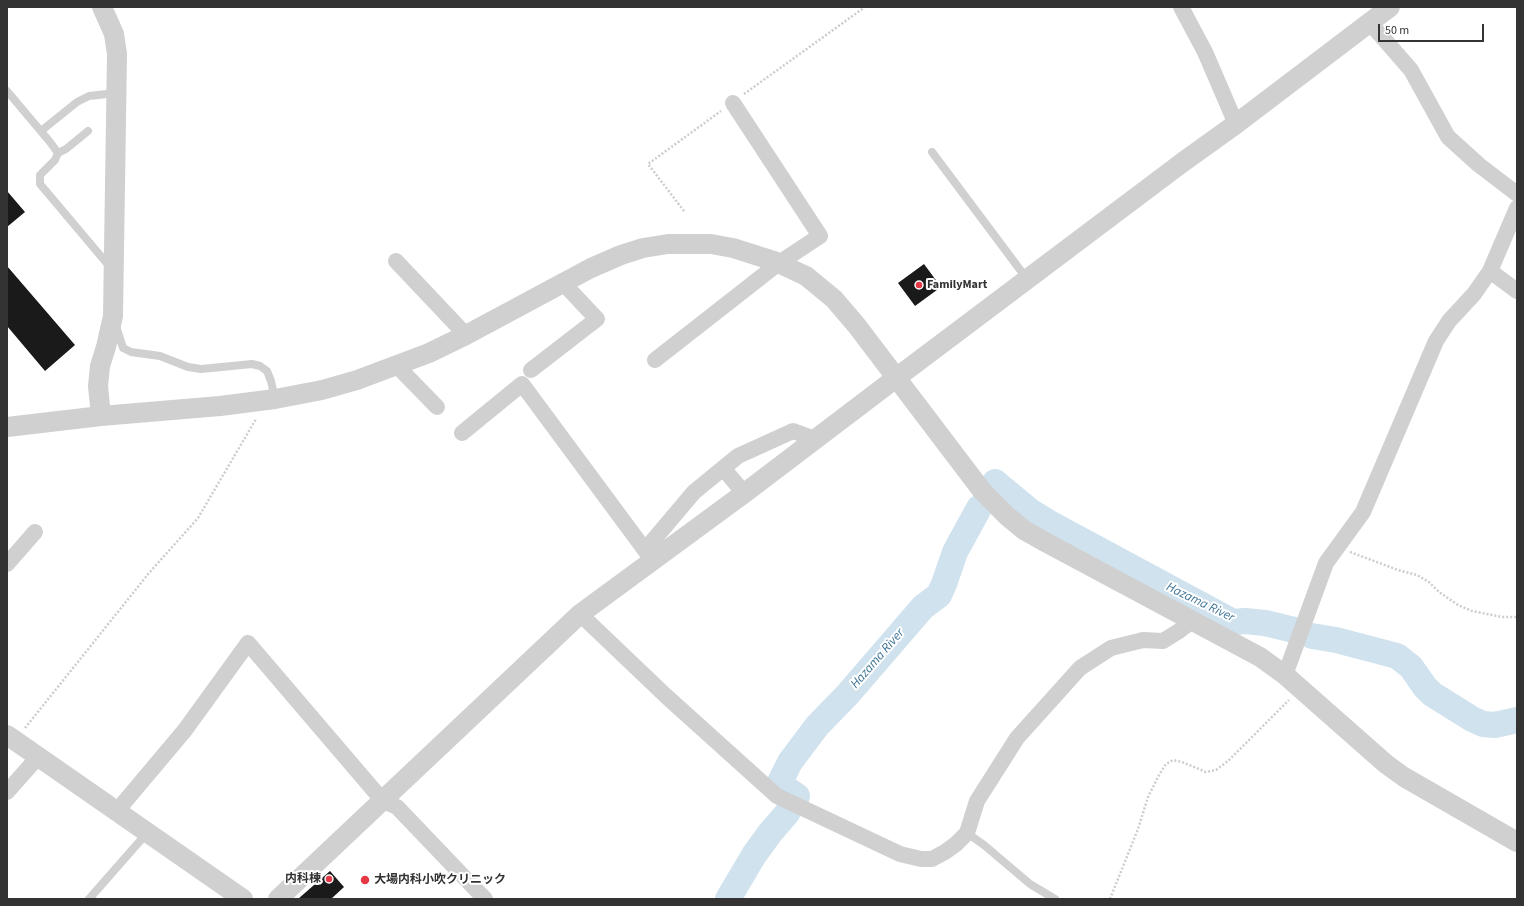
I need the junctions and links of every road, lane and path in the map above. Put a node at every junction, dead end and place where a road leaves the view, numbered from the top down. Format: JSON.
{"nodes":[{"id":1,"x":102,"y":7,"type":"edge"},
{"id":2,"x":1181,"y":7,"type":"edge"},
{"id":3,"x":1390,"y":7,"type":"edge"},
{"id":4,"x":1370,"y":23,"type":"junction"},
{"id":5,"x":7,"y":91,"type":"edge"},
{"id":6,"x":116,"y":93,"type":"junction"},
{"id":7,"x":733,"y":102,"type":"dead end"},
{"id":8,"x":1236,"y":124,"type":"junction"},
{"id":9,"x":41,"y":131,"type":"junction"},
{"id":10,"x":88,"y":132,"type":"dead end"},
{"id":11,"x":932,"y":152,"type":"dead end"},
{"id":12,"x":58,"y":153,"type":"junction"},
{"id":13,"x":1514,"y":185,"type":"edge"},
{"id":14,"x":1517,"y":208,"type":"edge"},
{"id":15,"x":396,"y":261,"type":"dead end"},
{"id":16,"x":780,"y":263,"type":"junction"},
{"id":17,"x":113,"y":271,"type":"junction"},
{"id":18,"x":1490,"y":271,"type":"junction"},
{"id":19,"x":1027,"y":279,"type":"junction"},
{"id":20,"x":563,"y":283,"type":"junction"},
{"id":21,"x":1517,"y":291,"type":"edge"},
{"id":22,"x":113,"y":316,"type":"junction"},
{"id":23,"x":466,"y":335,"type":"junction"},
{"id":24,"x":655,"y":360,"type":"dead end"},
{"id":25,"x":397,"y":366,"type":"junction"},
{"id":26,"x":531,"y":370,"type":"dead end"},
{"id":27,"x":896,"y":378,"type":"junction"},
{"id":28,"x":271,"y":399,"type":"junction"},
{"id":29,"x":437,"y":407,"type":"dead end"},
{"id":30,"x":100,"y":416,"type":"junction"},
{"id":31,"x":7,"y":427,"type":"edge"},
{"id":32,"x":462,"y":433,"type":"dead end"},
{"id":33,"x":815,"y":439,"type":"junction"},
{"id":34,"x":723,"y":468,"type":"junction"},
{"id":35,"x":744,"y":493,"type":"junction"},
{"id":36,"x":36,"y":532,"type":"dead end"},
{"id":37,"x":1337,"y":547,"type":"junction"},
{"id":38,"x":649,"y":556,"type":"junction"},
{"id":39,"x":7,"y":564,"type":"edge"},
{"id":40,"x":580,"y":614,"type":"junction"},
{"id":41,"x":1517,"y":617,"type":"edge"},
{"id":42,"x":1193,"y":620,"type":"junction"},
{"id":43,"x":1285,"y":675,"type":"junction"},
{"id":44,"x":1300,"y":689,"type":"junction"},
{"id":45,"x":11,"y":738,"type":"edge"},
{"id":46,"x":38,"y":757,"type":"junction"},
{"id":47,"x":7,"y":792,"type":"edge"},
{"id":48,"x":383,"y":801,"type":"junction"},
{"id":49,"x":116,"y":812,"type":"junction"},
{"id":50,"x":147,"y":833,"type":"junction"},
{"id":51,"x":967,"y":833,"type":"junction"},
{"id":52,"x":1517,"y":842,"type":"edge"},
{"id":53,"x":89,"y":899,"type":"edge"},
{"id":54,"x":243,"y":899,"type":"edge"},
{"id":55,"x":278,"y":899,"type":"edge"},
{"id":56,"x":485,"y":899,"type":"edge"},
{"id":57,"x":1055,"y":899,"type":"edge"},
{"id":58,"x":1110,"y":899,"type":"edge"}],
"edges":[{"from":1,"to":6,"type":"street"},
{"from":2,"to":8,"type":"street"},
{"from":3,"to":4,"type":"street"},
{"from":4,"to":8,"type":"street"},
{"from":4,"to":13,"type":"street"},
{"from":5,"to":9,"type":"lane"},
{"from":6,"to":9,"type":"lane"},
{"from":6,"to":17,"type":"street"},
{"from":7,"to":16,"type":"street"},
{"from":8,"to":19,"type":"street"},
{"from":9,"to":12,"type":"lane"},
{"from":10,"to":12,"type":"lane"},
{"from":11,"to":19,"type":"lane"},
{"from":12,"to":17,"type":"lane"},
{"from":14,"to":18,"type":"street"},
{"from":15,"to":23,"type":"street"},
{"from":16,"to":20,"type":"street"},
{"from":16,"to":24,"type":"street"},
{"from":16,"to":27,"type":"street"},
{"from":17,"to":22,"type":"street"},
{"from":18,"to":21,"type":"street"},
{"from":18,"to":37,"type":"street"},
{"from":19,"to":27,"type":"street"},
{"from":20,"to":23,"type":"street"},
{"from":20,"to":26,"type":"street"},
{"from":22,"to":28,"type":"lane"},
{"from":22,"to":30,"type":"street"},
{"from":23,"to":25,"type":"street"},
{"from":25,"to":28,"type":"street"},
{"from":25,"to":29,"type":"street"},
{"from":27,"to":33,"type":"street"},
{"from":27,"to":42,"type":"street"},
{"from":28,"to":30,"type":"street"},
{"from":28,"to":45,"type":"path"},
{"from":30,"to":31,"type":"street"},
{"from":32,"to":38,"type":"street"},
{"from":33,"to":34,"type":"street"},
{"from":33,"to":35,"type":"street"},
{"from":34,"to":35,"type":"street"},
{"from":34,"to":38,"type":"street"},
{"from":35,"to":38,"type":"street"},
{"from":36,"to":39,"type":"street"},
{"from":37,"to":41,"type":"path"},
{"from":37,"to":43,"type":"street"},
{"from":38,"to":40,"type":"street"},
{"from":40,"to":48,"type":"street"},
{"from":40,"to":51,"type":"street"},
{"from":42,"to":43,"type":"street"},
{"from":42,"to":51,"type":"street"},
{"from":43,"to":44,"type":"street"},
{"from":44,"to":52,"type":"street"},
{"from":44,"to":58,"type":"path"},
{"from":45,"to":46,"type":"street"},
{"from":46,"to":47,"type":"street"},
{"from":46,"to":49,"type":"street"},
{"from":48,"to":49,"type":"street"},
{"from":48,"to":55,"type":"street"},
{"from":48,"to":56,"type":"street"},
{"from":49,"to":50,"type":"street"},
{"from":50,"to":53,"type":"lane"},
{"from":50,"to":54,"type":"street"},
{"from":51,"to":57,"type":"lane"}]}
